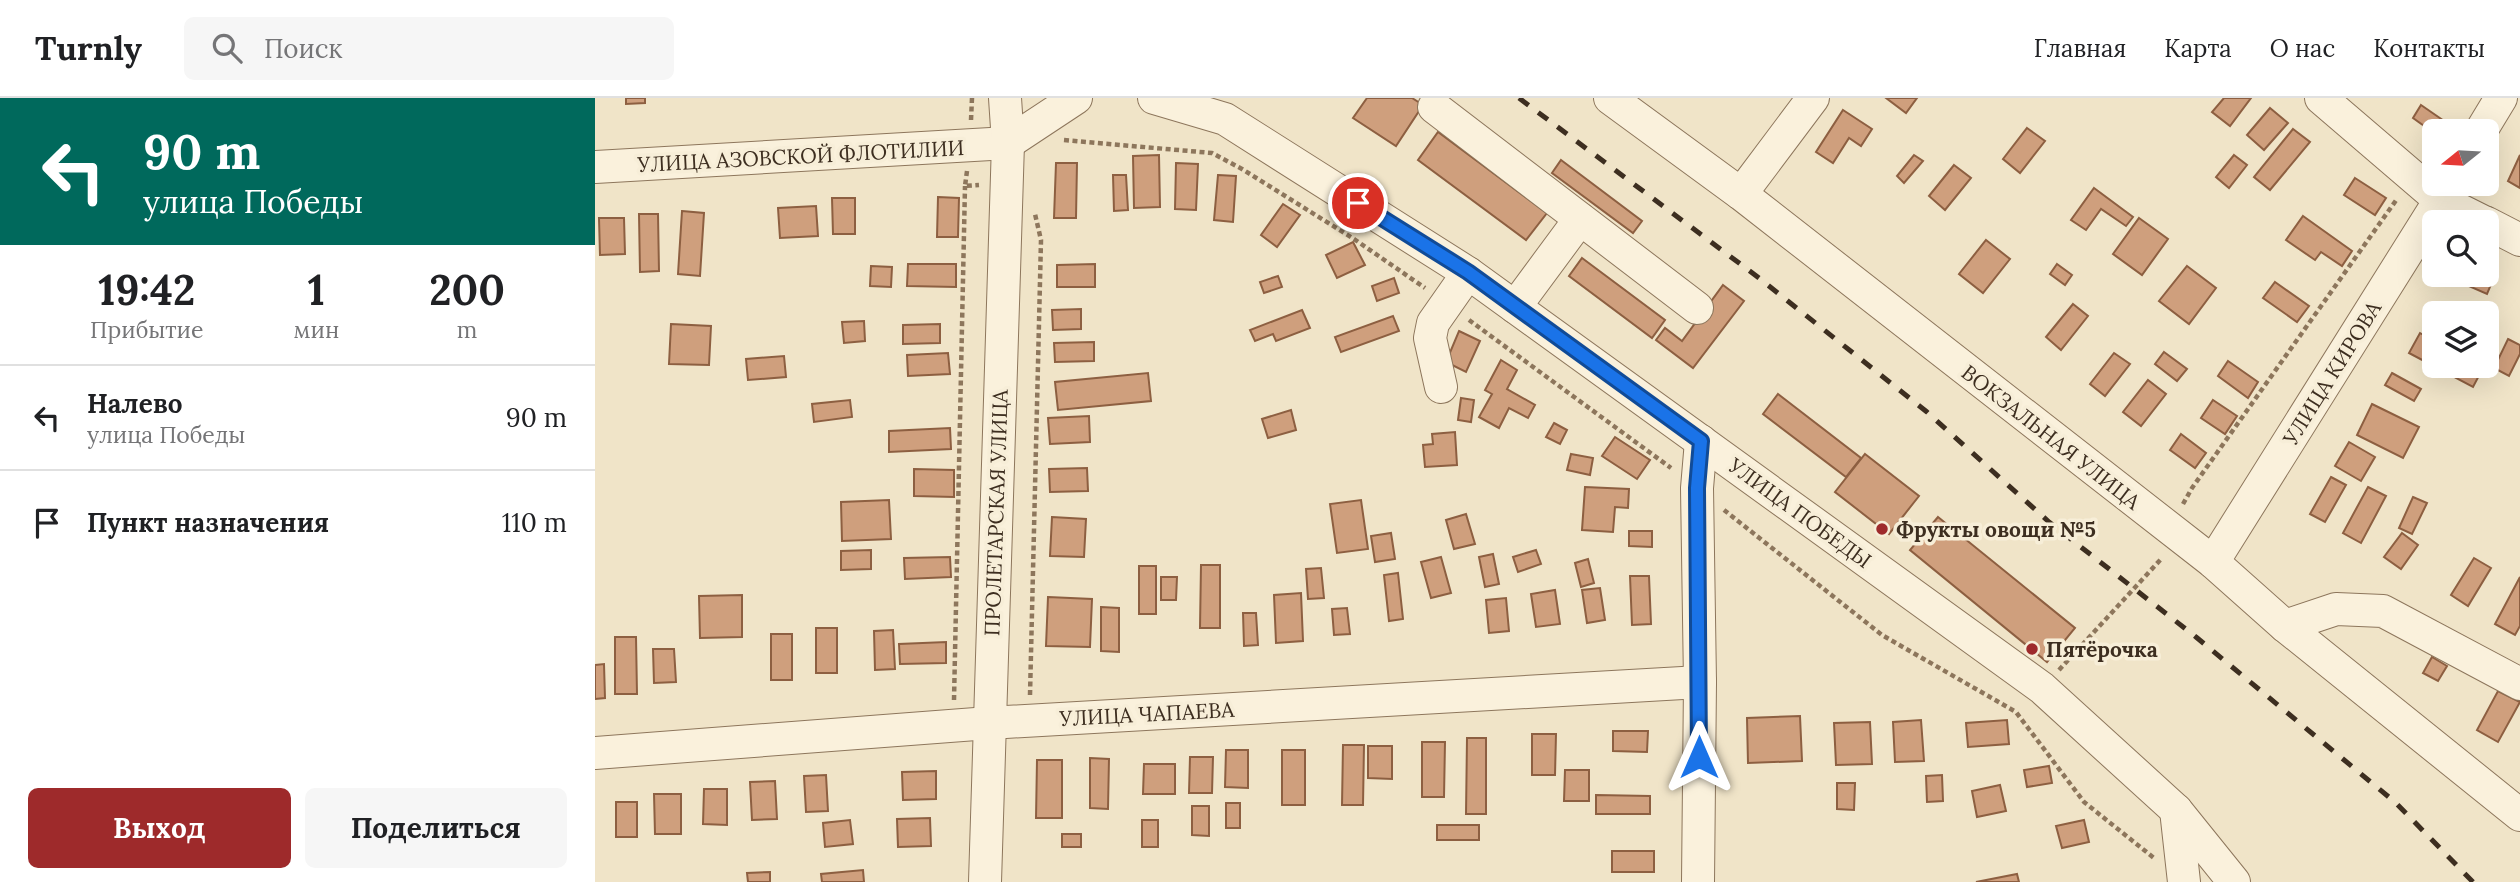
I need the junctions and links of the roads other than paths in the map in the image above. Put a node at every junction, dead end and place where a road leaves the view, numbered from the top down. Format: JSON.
{"nodes":[{"id":1,"x":1005,"y":98,"type":"edge"},
{"id":2,"x":1076,"y":98,"type":"edge"},
{"id":3,"x":1154,"y":98,"type":"edge"},
{"id":4,"x":1609,"y":98,"type":"edge"},
{"id":5,"x":1813,"y":98,"type":"edge"},
{"id":6,"x":2321,"y":98,"type":"edge"},
{"id":7,"x":2501,"y":98,"type":"edge"},
{"id":8,"x":1434,"y":107,"type":"dead end"},
{"id":9,"x":1216,"y":108,"type":"edge"},
{"id":10,"x":2488,"y":119,"type":"edge"},
{"id":11,"x":1008,"y":144,"type":"junction"},
{"id":12,"x":595,"y":167,"type":"edge"},
{"id":13,"x":2422,"y":180,"type":"edge"},
{"id":14,"x":1741,"y":194,"type":"junction"},
{"id":15,"x":2442,"y":196,"type":"edge"},
{"id":16,"x":2450,"y":196,"type":"edge"},
{"id":17,"x":2469,"y":210,"type":"edge"},
{"id":18,"x":1580,"y":219,"type":"junction"},
{"id":19,"x":2499,"y":230,"type":"edge"},
{"id":20,"x":2520,"y":240,"type":"edge"},
{"id":21,"x":1468,"y":272,"type":"junction"},
{"id":22,"x":1515,"y":307,"type":"junction"},
{"id":23,"x":1697,"y":308,"type":"dead end"},
{"id":24,"x":1441,"y":387,"type":"dead end"},
{"id":25,"x":1701,"y":441,"type":"junction"},
{"id":26,"x":2213,"y":562,"type":"junction"},
{"id":27,"x":2284,"y":626,"type":"junction"},
{"id":28,"x":1700,"y":682,"type":"junction"},
{"id":29,"x":2520,"y":684,"type":"edge"},
{"id":30,"x":989,"y":723,"type":"junction"},
{"id":31,"x":595,"y":753,"type":"edge"},
{"id":32,"x":2176,"y":810,"type":"junction"},
{"id":33,"x":2520,"y":815,"type":"edge"},
{"id":34,"x":985,"y":882,"type":"edge"},
{"id":35,"x":1698,"y":882,"type":"edge"},
{"id":36,"x":2184,"y":882,"type":"edge"},
{"id":37,"x":2234,"y":882,"type":"edge"}],
"edges":[{"from":1,"to":11,"type":"street","name":"ПРОЛЕТАРСКАЯ УЛИЦА"},
{"from":2,"to":11,"type":"street"},
{"from":3,"to":9,"type":"street","name":"УЛИЦА ПОБЕДЫ"},
{"from":4,"to":14,"type":"street","name":"ВОКЗАЛЬНАЯ УЛИЦА"},
{"from":5,"to":14,"type":"street"},
{"from":6,"to":13,"type":"street"},
{"from":7,"to":10,"type":"street"},
{"from":8,"to":18,"type":"street"},
{"from":9,"to":21,"type":"street","name":"УЛИЦА ПОБЕДЫ"},
{"from":11,"to":12,"type":"street","name":"УЛИЦА АЗОВСКОЙ ФЛОТИЛИИ"},
{"from":11,"to":30,"type":"street","name":"ПРОЛЕТАРСКАЯ УЛИЦА"},
{"from":14,"to":26,"type":"street","name":"ВОКЗАЛЬНАЯ УЛИЦА"},
{"from":15,"to":26,"type":"street","name":"УЛИЦА КИРОВА"},
{"from":16,"to":17,"type":"street"},
{"from":18,"to":22,"type":"street"},
{"from":18,"to":23,"type":"street"},
{"from":19,"to":20,"type":"street"},
{"from":21,"to":22,"type":"street","name":"УЛИЦА ПОБЕДЫ"},
{"from":21,"to":24,"type":"street"},
{"from":22,"to":25,"type":"street","name":"УЛИЦА ПОБЕДЫ"},
{"from":25,"to":28,"type":"street"},
{"from":25,"to":32,"type":"street","name":"УЛИЦА ПОБЕДЫ"},
{"from":26,"to":27,"type":"street","name":"ВОКЗАЛЬНАЯ УЛИЦА"},
{"from":27,"to":29,"type":"street"},
{"from":27,"to":33,"type":"street","name":"ВОКЗАЛЬНАЯ УЛИЦА"},
{"from":28,"to":30,"type":"street","name":"УЛИЦА ЧАПАЕВА"},
{"from":28,"to":35,"type":"street"},
{"from":30,"to":31,"type":"street","name":"УЛИЦА ЧАПАЕВА"},
{"from":30,"to":34,"type":"street","name":"ПРОЛЕТАРСКАЯ УЛИЦА"},
{"from":32,"to":36,"type":"street"},
{"from":32,"to":37,"type":"street","name":"УЛИЦА ПОБЕДЫ"}]}
